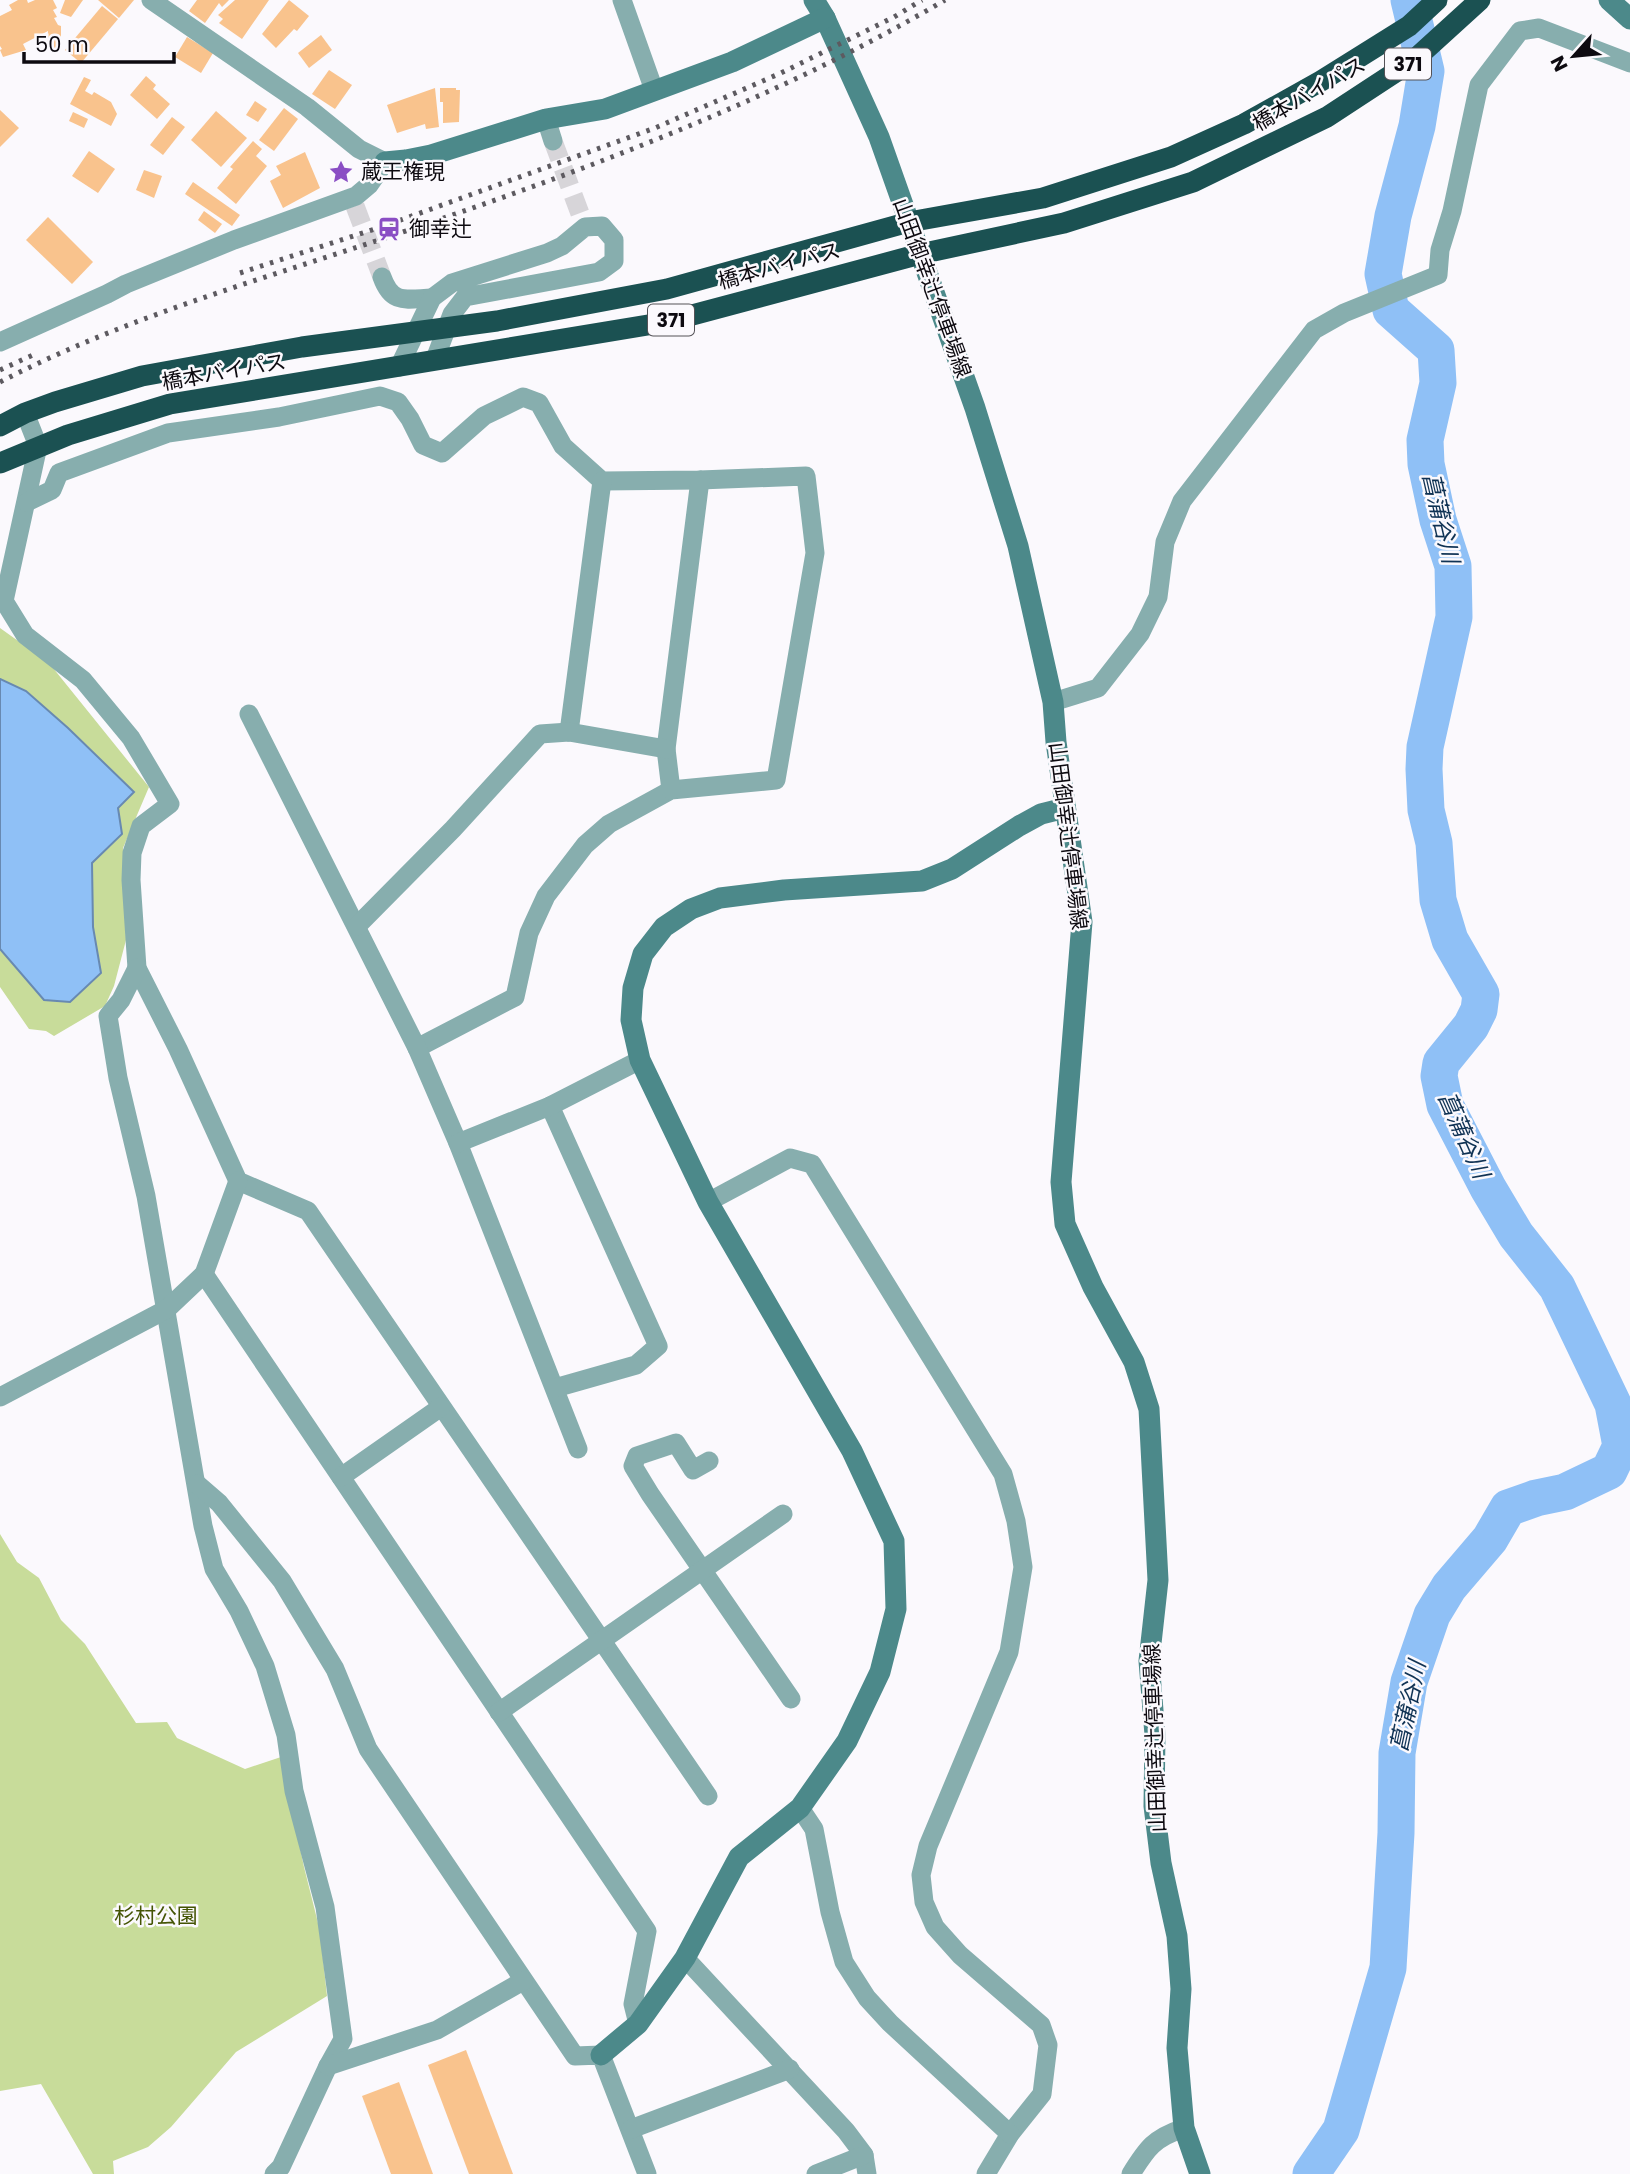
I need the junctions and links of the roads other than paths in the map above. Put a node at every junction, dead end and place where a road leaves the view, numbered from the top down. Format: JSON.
{"nodes":[{"id":1,"x":151,"y":0,"type":"edge"},
{"id":2,"x":622,"y":0,"type":"edge"},
{"id":3,"x":1437,"y":0,"type":"edge"},
{"id":4,"x":1480,"y":0,"type":"edge"},
{"id":5,"x":1609,"y":0,"type":"edge"},
{"id":6,"x":819,"y":9,"type":"edge"},
{"id":7,"x":1630,"y":19,"type":"edge"},
{"id":8,"x":1630,"y":63,"type":"edge"},
{"id":9,"x":654,"y":90,"type":"junction"},
{"id":10,"x":547,"y":119,"type":"junction"},
{"id":11,"x":554,"y":141,"type":"tunnel mouth"},
{"id":12,"x":385,"y":162,"type":"junction"},
{"id":13,"x":909,"y":222,"type":"junction"},
{"id":14,"x":920,"y":254,"type":"junction"},
{"id":15,"x":382,"y":277,"type":"tunnel mouth"},
{"id":16,"x":432,"y":299,"type":"junction"},
{"id":17,"x":448,"y":327,"type":"junction"},
{"id":18,"x":418,"y":331,"type":"junction"},
{"id":19,"x":0,"y":342,"type":"edge"},
{"id":20,"x":435,"y":359,"type":"junction"},
{"id":21,"x":399,"y":367,"type":"junction"},
{"id":22,"x":25,"y":413,"type":"junction"},
{"id":23,"x":0,"y":426,"type":"edge"},
{"id":24,"x":38,"y":446,"type":"junction"},
{"id":25,"x":0,"y":463,"type":"edge"},
{"id":26,"x":700,"y":480,"type":"junction"},
{"id":27,"x":602,"y":481,"type":"junction"},
{"id":28,"x":27,"y":502,"type":"junction"},
{"id":29,"x":1053,"y":702,"type":"junction"},
{"id":30,"x":249,"y":714,"type":"dead end"},
{"id":31,"x":569,"y":732,"type":"junction"},
{"id":32,"x":666,"y":749,"type":"junction"},
{"id":33,"x":671,"y":790,"type":"junction"},
{"id":34,"x":1065,"y":808,"type":"junction"},
{"id":35,"x":357,"y":926,"type":"junction"},
{"id":36,"x":136,"y":968,"type":"junction"},
{"id":37,"x":417,"y":1048,"type":"junction"},
{"id":38,"x":640,"y":1060,"type":"junction"},
{"id":39,"x":550,"y":1106,"type":"junction"},
{"id":40,"x":458,"y":1143,"type":"junction"},
{"id":41,"x":237,"y":1181,"type":"junction"},
{"id":42,"x":708,"y":1202,"type":"junction"},
{"id":43,"x":204,"y":1274,"type":"junction"},
{"id":44,"x":167,"y":1309,"type":"junction"},
{"id":45,"x":555,"y":1388,"type":"junction"},
{"id":46,"x":0,"y":1397,"type":"edge"},
{"id":47,"x":441,"y":1407,"type":"junction"},
{"id":48,"x":578,"y":1449,"type":"dead end"},
{"id":49,"x":709,"y":1461,"type":"dead end"},
{"id":50,"x":341,"y":1477,"type":"junction"},
{"id":51,"x":197,"y":1483,"type":"junction"},
{"id":52,"x":783,"y":1514,"type":"dead end"},
{"id":53,"x":702,"y":1570,"type":"junction"},
{"id":54,"x":602,"y":1640,"type":"junction"},
{"id":55,"x":791,"y":1699,"type":"dead end"},
{"id":56,"x":499,"y":1712,"type":"junction"},
{"id":57,"x":708,"y":1796,"type":"dead end"},
{"id":58,"x":800,"y":1808,"type":"junction"},
{"id":59,"x":685,"y":1958,"type":"junction"},
{"id":60,"x":523,"y":1981,"type":"junction"},
{"id":61,"x":638,"y":2024,"type":"junction"},
{"id":62,"x":601,"y":2055,"type":"junction"},
{"id":63,"x":328,"y":2066,"type":"junction"},
{"id":64,"x":790,"y":2069,"type":"junction"},
{"id":65,"x":1184,"y":2128,"type":"junction"},
{"id":66,"x":631,"y":2129,"type":"junction"},
{"id":67,"x":1010,"y":2134,"type":"junction"},
{"id":68,"x":866,"y":2164,"type":"edge"},
{"id":69,"x":274,"y":2174,"type":"edge"},
{"id":70,"x":647,"y":2174,"type":"edge"},
{"id":71,"x":816,"y":2174,"type":"edge"},
{"id":72,"x":986,"y":2174,"type":"edge"},
{"id":73,"x":1130,"y":2174,"type":"edge"},
{"id":74,"x":1200,"y":2174,"type":"edge"}],
"edges":[{"from":1,"to":12,"type":"street"},
{"from":2,"to":9,"type":"street"},
{"from":3,"to":13,"type":"highway","name":"橋本バイパス","number":"371"},
{"from":4,"to":14,"type":"highway","name":"橋本バイパス","number":"371"},
{"from":5,"to":7,"type":"main road"},
{"from":6,"to":9,"type":"main road","name":"山田御幸辻停車場線"},
{"from":6,"to":13,"type":"main road","name":"山田御幸辻停車場線"},
{"from":8,"to":29,"type":"street"},
{"from":9,"to":10,"type":"main road","name":"山田御幸辻停車場線"},
{"from":10,"to":11,"type":"street"},
{"from":10,"to":12,"type":"main road","name":"山田御幸辻停車場線"},
{"from":12,"to":19,"type":"street"},
{"from":13,"to":14,"type":"main road","name":"山田御幸辻停車場線"},
{"from":13,"to":17,"type":"highway","name":"橋本バイパス","number":"371"},
{"from":14,"to":20,"type":"highway","name":"橋本バイパス","number":"371"},
{"from":14,"to":29,"type":"main road","name":"山田御幸辻停車場線"},
{"from":15,"to":16,"type":"street"},
{"from":16,"to":17,"type":"street"},
{"from":16,"to":18,"type":"street"},
{"from":17,"to":18,"type":"highway","name":"橋本バイパス","number":"371"},
{"from":17,"to":20,"type":"street"},
{"from":18,"to":21,"type":"street"},
{"from":18,"to":22,"type":"highway","name":"橋本バイパス","number":"371"},
{"from":20,"to":21,"type":"highway","name":"橋本バイパス","number":"371"},
{"from":21,"to":24,"type":"highway","name":"橋本バイパス","number":"371"},
{"from":22,"to":23,"type":"highway","name":"橋本バイパス","number":"371"},
{"from":22,"to":24,"type":"street"},
{"from":24,"to":25,"type":"highway","name":"橋本バイパス","number":"371"},
{"from":24,"to":28,"type":"street"},
{"from":26,"to":27,"type":"street"},
{"from":26,"to":32,"type":"street"},
{"from":26,"to":33,"type":"street"},
{"from":27,"to":28,"type":"street"},
{"from":27,"to":31,"type":"street"},
{"from":28,"to":36,"type":"street"},
{"from":29,"to":34,"type":"main road","name":"山田御幸辻停車場線"},
{"from":30,"to":35,"type":"street"},
{"from":31,"to":32,"type":"street"},
{"from":31,"to":35,"type":"street"},
{"from":32,"to":33,"type":"street"},
{"from":33,"to":37,"type":"street"},
{"from":34,"to":38,"type":"main road"},
{"from":34,"to":65,"type":"main road","name":"山田御幸辻停車場線"},
{"from":35,"to":37,"type":"street"},
{"from":36,"to":41,"type":"street"},
{"from":36,"to":44,"type":"street"},
{"from":37,"to":40,"type":"street"},
{"from":38,"to":39,"type":"street"},
{"from":38,"to":42,"type":"main road"},
{"from":39,"to":40,"type":"street"},
{"from":39,"to":45,"type":"street"},
{"from":40,"to":45,"type":"street"},
{"from":41,"to":43,"type":"street"},
{"from":41,"to":47,"type":"street"},
{"from":42,"to":58,"type":"main road"},
{"from":42,"to":67,"type":"street"},
{"from":43,"to":44,"type":"street"},
{"from":43,"to":50,"type":"street"},
{"from":44,"to":46,"type":"street"},
{"from":44,"to":51,"type":"street"},
{"from":45,"to":48,"type":"street"},
{"from":47,"to":50,"type":"street"},
{"from":47,"to":54,"type":"street"},
{"from":49,"to":53,"type":"street"},
{"from":50,"to":56,"type":"street"},
{"from":51,"to":60,"type":"street"},
{"from":51,"to":63,"type":"street"},
{"from":52,"to":53,"type":"street"},
{"from":53,"to":54,"type":"street"},
{"from":53,"to":55,"type":"street"},
{"from":54,"to":56,"type":"street"},
{"from":54,"to":57,"type":"street"},
{"from":56,"to":61,"type":"street"},
{"from":58,"to":59,"type":"main road"},
{"from":58,"to":67,"type":"street"},
{"from":59,"to":61,"type":"main road"},
{"from":59,"to":64,"type":"street"},
{"from":60,"to":62,"type":"street"},
{"from":60,"to":63,"type":"street"},
{"from":61,"to":62,"type":"main road"},
{"from":62,"to":66,"type":"street"},
{"from":63,"to":69,"type":"street"},
{"from":64,"to":66,"type":"street"},
{"from":64,"to":68,"type":"street"},
{"from":65,"to":73,"type":"street"},
{"from":65,"to":74,"type":"main road","name":"山田御幸辻停車場線"},
{"from":66,"to":70,"type":"street"},
{"from":67,"to":72,"type":"street"},
{"from":68,"to":71,"type":"street"}]}
